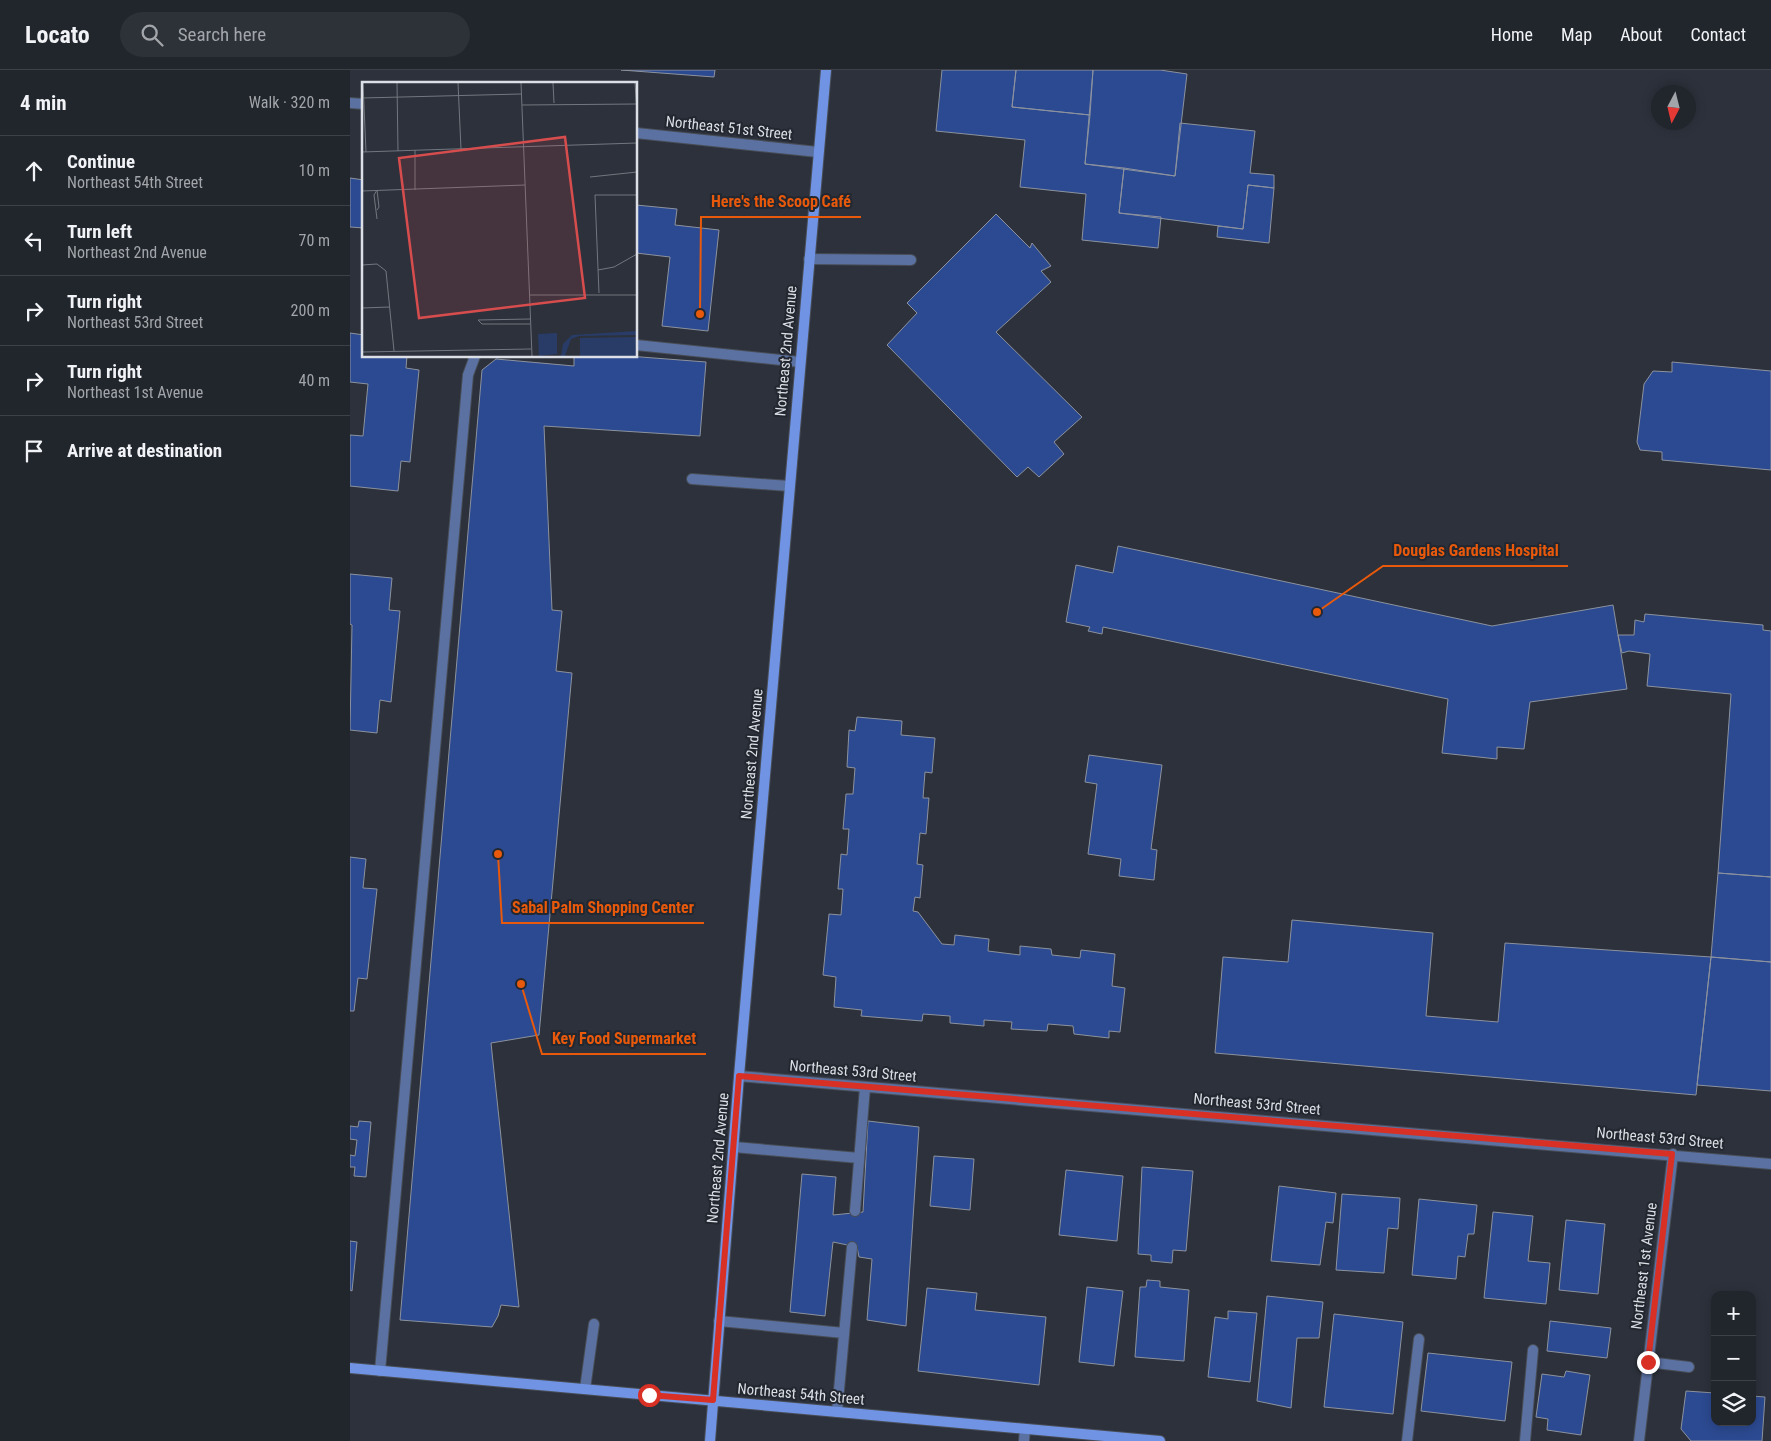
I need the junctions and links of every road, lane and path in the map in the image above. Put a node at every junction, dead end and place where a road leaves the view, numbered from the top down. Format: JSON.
{"nodes":[{"id":1,"x":826,"y":70,"type":"edge"},
{"id":2,"x":638,"y":133,"type":"edge"},
{"id":3,"x":818,"y":152,"type":"junction"},
{"id":4,"x":809,"y":259,"type":"junction"},
{"id":5,"x":911,"y":260,"type":"dead end"},
{"id":6,"x":638,"y":345,"type":"edge"},
{"id":7,"x":474,"y":358,"type":"edge"},
{"id":8,"x":800,"y":362,"type":"junction"},
{"id":9,"x":692,"y":479,"type":"dead end"},
{"id":10,"x":789,"y":486,"type":"junction"},
{"id":11,"x":739,"y":1076,"type":"junction"},
{"id":12,"x":865,"y":1087,"type":"junction"},
{"id":13,"x":734,"y":1147,"type":"junction"},
{"id":14,"x":1672,"y":1154,"type":"junction"},
{"id":15,"x":860,"y":1158,"type":"junction"},
{"id":16,"x":1771,"y":1164,"type":"edge"},
{"id":17,"x":855,"y":1211,"type":"dead end"},
{"id":18,"x":852,"y":1247,"type":"dead end"},
{"id":19,"x":719,"y":1321,"type":"junction"},
{"id":20,"x":594,"y":1324,"type":"dead end"},
{"id":21,"x":844,"y":1333,"type":"junction"},
{"id":22,"x":1419,"y":1339,"type":"dead end"},
{"id":23,"x":1533,"y":1350,"type":"dead end"},
{"id":24,"x":1648,"y":1362,"type":"junction"},
{"id":25,"x":1689,"y":1367,"type":"dead end"},
{"id":26,"x":350,"y":1368,"type":"edge"},
{"id":27,"x":380,"y":1370,"type":"junction"},
{"id":28,"x":585,"y":1389,"type":"junction"},
{"id":29,"x":713,"y":1400,"type":"junction"},
{"id":30,"x":837,"y":1412,"type":"junction"},
{"id":31,"x":1025,"y":1429,"type":"junction"},
{"id":32,"x":710,"y":1441,"type":"edge"},
{"id":33,"x":1024,"y":1441,"type":"edge"},
{"id":34,"x":1160,"y":1441,"type":"edge"},
{"id":35,"x":1407,"y":1441,"type":"edge"},
{"id":36,"x":1525,"y":1441,"type":"edge"},
{"id":37,"x":1639,"y":1441,"type":"edge"}],
"edges":[{"from":1,"to":3,"type":"main road","name":"Northeast 2nd Avenue"},
{"from":2,"to":3,"type":"street","name":"Northeast 51st Street"},
{"from":3,"to":4,"type":"main road","name":"Northeast 2nd Avenue"},
{"from":4,"to":5,"type":"street"},
{"from":4,"to":8,"type":"main road","name":"Northeast 2nd Avenue"},
{"from":6,"to":8,"type":"street"},
{"from":7,"to":27,"type":"street"},
{"from":8,"to":10,"type":"main road","name":"Northeast 2nd Avenue"},
{"from":9,"to":10,"type":"street"},
{"from":10,"to":11,"type":"main road","name":"Northeast 2nd Avenue"},
{"from":11,"to":12,"type":"street","name":"Northeast 53rd Street"},
{"from":11,"to":13,"type":"main road","name":"Northeast 2nd Avenue"},
{"from":12,"to":14,"type":"street","name":"Northeast 53rd Street"},
{"from":12,"to":15,"type":"street"},
{"from":13,"to":15,"type":"street"},
{"from":13,"to":19,"type":"main road","name":"Northeast 2nd Avenue"},
{"from":14,"to":16,"type":"street","name":"Northeast 53rd Street"},
{"from":14,"to":24,"type":"street","name":"Northeast 1st Avenue"},
{"from":15,"to":17,"type":"street"},
{"from":18,"to":21,"type":"street"},
{"from":19,"to":21,"type":"street"},
{"from":19,"to":29,"type":"main road","name":"Northeast 2nd Avenue"},
{"from":20,"to":28,"type":"street"},
{"from":21,"to":30,"type":"street"},
{"from":22,"to":35,"type":"street"},
{"from":23,"to":36,"type":"street"},
{"from":24,"to":25,"type":"street"},
{"from":24,"to":37,"type":"street","name":"Northeast 1st Avenue"},
{"from":26,"to":27,"type":"main road","name":"Northeast 54th Street"},
{"from":27,"to":28,"type":"main road","name":"Northeast 54th Street"},
{"from":28,"to":29,"type":"main road","name":"Northeast 54th Street"},
{"from":29,"to":30,"type":"main road","name":"Northeast 54th Street"},
{"from":29,"to":32,"type":"main road","name":"Northeast 2nd Avenue"},
{"from":30,"to":31,"type":"main road","name":"Northeast 54th Street"},
{"from":31,"to":33,"type":"street"},
{"from":31,"to":34,"type":"main road","name":"Northeast 54th Street"}]}
